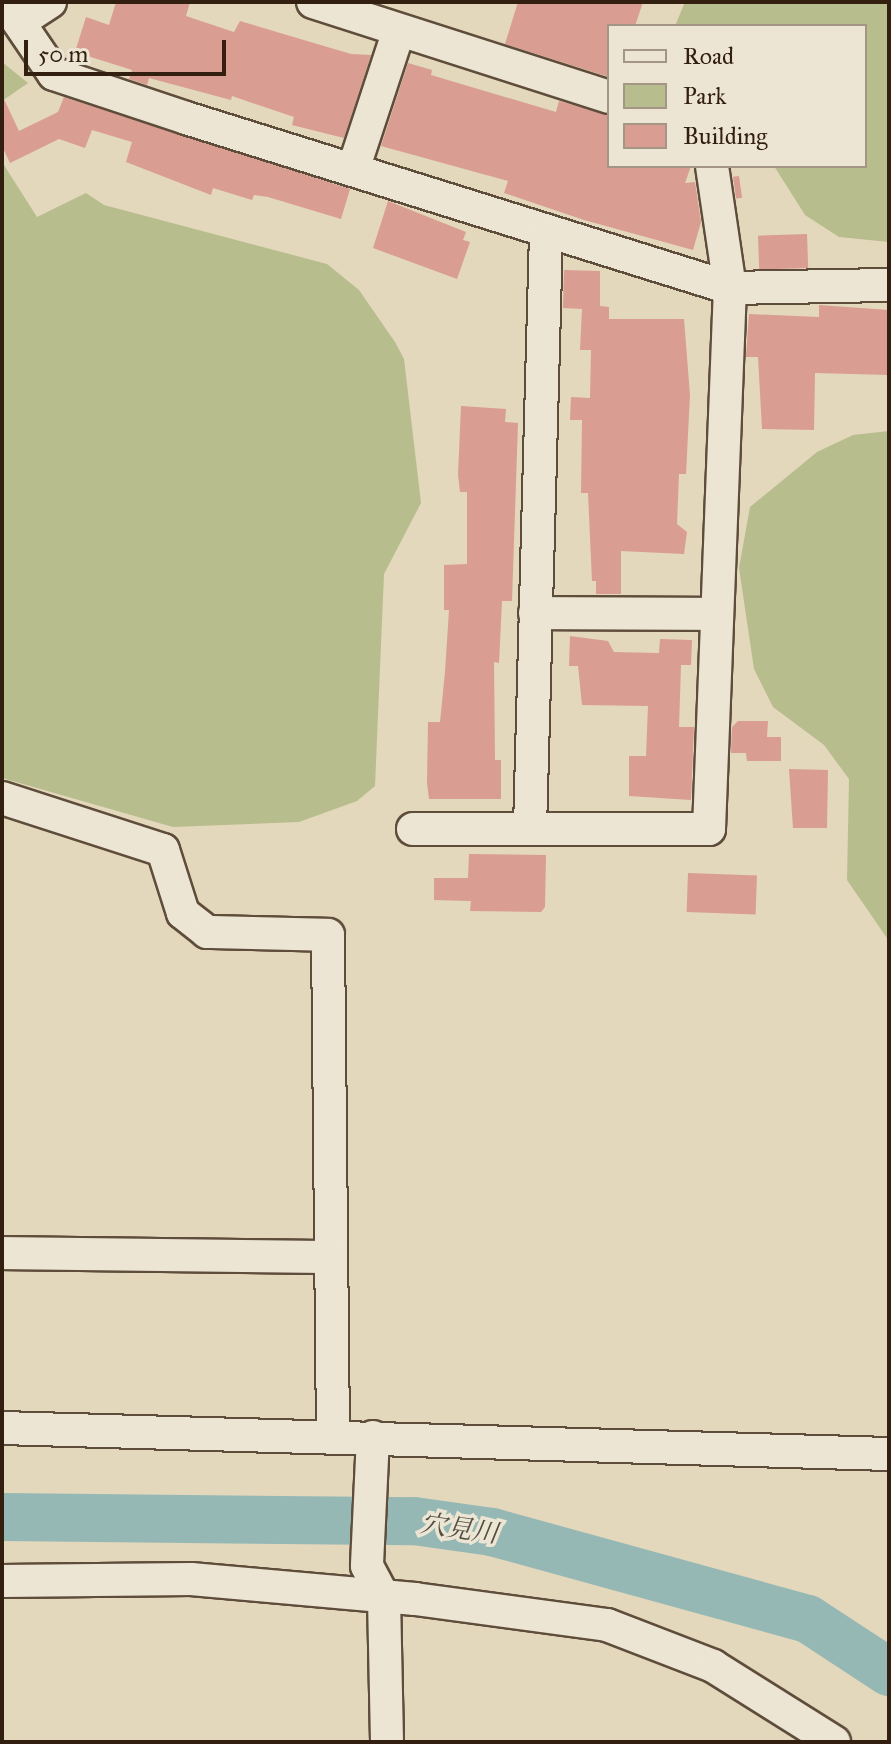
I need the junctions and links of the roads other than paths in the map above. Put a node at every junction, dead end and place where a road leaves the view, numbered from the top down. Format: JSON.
{"nodes":[{"id":1,"x":50,"y":2,"type":"edge"},
{"id":2,"x":313,"y":2,"type":"edge"},
{"id":3,"x":12,"y":12,"type":"edge"},
{"id":4,"x":399,"y":30,"type":"junction"},
{"id":5,"x":607,"y":96,"type":"edge"},
{"id":6,"x":712,"y":168,"type":"edge"},
{"id":7,"x":353,"y":170,"type":"junction"},
{"id":8,"x":546,"y":232,"type":"junction"},
{"id":9,"x":889,"y":285,"type":"edge"},
{"id":10,"x":730,"y":288,"type":"junction"},
{"id":11,"x":535,"y":613,"type":"junction"},
{"id":12,"x":717,"y":614,"type":"junction"},
{"id":13,"x":2,"y":798,"type":"edge"},
{"id":14,"x":413,"y":829,"type":"dead end"},
{"id":15,"x":530,"y":829,"type":"junction"},
{"id":16,"x":2,"y":1253,"type":"edge"},
{"id":17,"x":329,"y":1257,"type":"junction"},
{"id":18,"x":2,"y":1428,"type":"edge"},
{"id":19,"x":333,"y":1435,"type":"junction"},
{"id":20,"x":373,"y":1437,"type":"junction"},
{"id":21,"x":889,"y":1454,"type":"edge"},
{"id":22,"x":2,"y":1581,"type":"edge"},
{"id":23,"x":384,"y":1598,"type":"junction"},
{"id":24,"x":387,"y":1742,"type":"edge"},
{"id":25,"x":834,"y":1742,"type":"edge"}],
"edges":[{"from":1,"to":3,"type":"street"},
{"from":2,"to":4,"type":"street"},
{"from":3,"to":7,"type":"street"},
{"from":4,"to":5,"type":"street"},
{"from":4,"to":7,"type":"street"},
{"from":6,"to":10,"type":"street"},
{"from":7,"to":8,"type":"street"},
{"from":8,"to":10,"type":"street"},
{"from":8,"to":11,"type":"street"},
{"from":9,"to":10,"type":"street"},
{"from":10,"to":12,"type":"street"},
{"from":11,"to":12,"type":"street"},
{"from":11,"to":15,"type":"street"},
{"from":12,"to":15,"type":"street"},
{"from":13,"to":17,"type":"street"},
{"from":14,"to":15,"type":"street"},
{"from":16,"to":17,"type":"street"},
{"from":17,"to":19,"type":"street"},
{"from":18,"to":19,"type":"street"},
{"from":19,"to":20,"type":"street"},
{"from":20,"to":21,"type":"street"},
{"from":20,"to":23,"type":"street"},
{"from":22,"to":23,"type":"street"},
{"from":23,"to":24,"type":"street"},
{"from":23,"to":25,"type":"street"}]}
